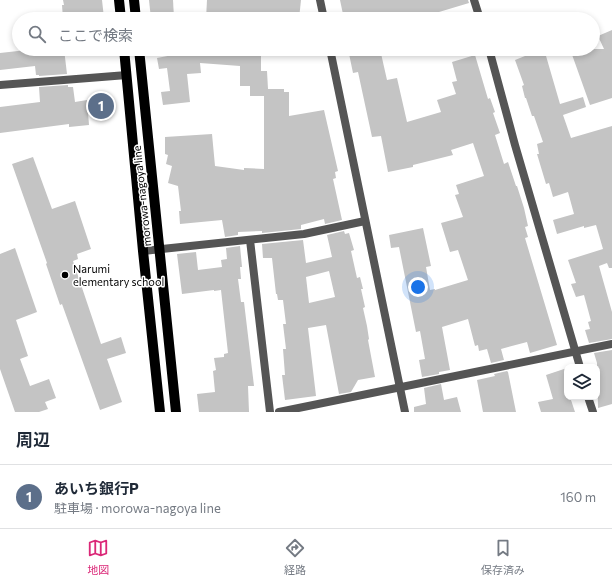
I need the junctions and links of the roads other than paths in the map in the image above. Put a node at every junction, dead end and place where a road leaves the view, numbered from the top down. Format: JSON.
{"nodes":[{"id":1,"x":119,"y":0,"type":"edge"},
{"id":2,"x":134,"y":0,"type":"edge"},
{"id":3,"x":320,"y":0,"type":"edge"},
{"id":4,"x":474,"y":0,"type":"edge"},
{"id":5,"x":120,"y":12,"type":"edge"},
{"id":6,"x":135,"y":12,"type":"edge"},
{"id":7,"x":323,"y":12,"type":"edge"},
{"id":8,"x":478,"y":12,"type":"edge"},
{"id":9,"x":125,"y":56,"type":"edge"},
{"id":10,"x":140,"y":56,"type":"edge"},
{"id":11,"x":331,"y":56,"type":"edge"},
{"id":12,"x":491,"y":56,"type":"edge"},
{"id":13,"x":127,"y":75,"type":"junction"},
{"id":14,"x":0,"y":85,"type":"edge"},
{"id":15,"x":365,"y":221,"type":"junction"},
{"id":16,"x":250,"y":240,"type":"junction"},
{"id":17,"x":159,"y":249,"type":"junction"},
{"id":18,"x":143,"y":251,"type":"junction"},
{"id":19,"x":612,"y":344,"type":"edge"},
{"id":20,"x":575,"y":352,"type":"junction"},
{"id":21,"x":579,"y":364,"type":"edge"},
{"id":22,"x":400,"y":387,"type":"junction"},
{"id":23,"x":589,"y":400,"type":"edge"},
{"id":24,"x":160,"y":412,"type":"edge"},
{"id":25,"x":176,"y":412,"type":"edge"},
{"id":26,"x":270,"y":412,"type":"edge"},
{"id":27,"x":279,"y":412,"type":"edge"},
{"id":28,"x":405,"y":412,"type":"edge"},
{"id":29,"x":593,"y":412,"type":"edge"}],
"edges":[{"from":1,"to":5,"type":"main road"},
{"from":2,"to":6,"type":"main road"},
{"from":3,"to":7,"type":"street"},
{"from":4,"to":8,"type":"street"},
{"from":9,"to":13,"type":"main road","name":"morowa-nagoya line"},
{"from":10,"to":17,"type":"main road","name":"morowa-nagoya line"},
{"from":11,"to":15,"type":"street"},
{"from":12,"to":20,"type":"street"},
{"from":13,"to":14,"type":"street"},
{"from":13,"to":18,"type":"main road","name":"morowa-nagoya line"},
{"from":15,"to":16,"type":"street"},
{"from":15,"to":22,"type":"street"},
{"from":16,"to":17,"type":"street"},
{"from":16,"to":26,"type":"street"},
{"from":17,"to":18,"type":"street"},
{"from":17,"to":25,"type":"main road","name":"morowa-nagoya line"},
{"from":18,"to":24,"type":"main road","name":"morowa-nagoya line"},
{"from":19,"to":20,"type":"street"},
{"from":20,"to":21,"type":"street"},
{"from":20,"to":22,"type":"street"},
{"from":22,"to":27,"type":"street"},
{"from":22,"to":28,"type":"street"},
{"from":23,"to":29,"type":"street"}]}
